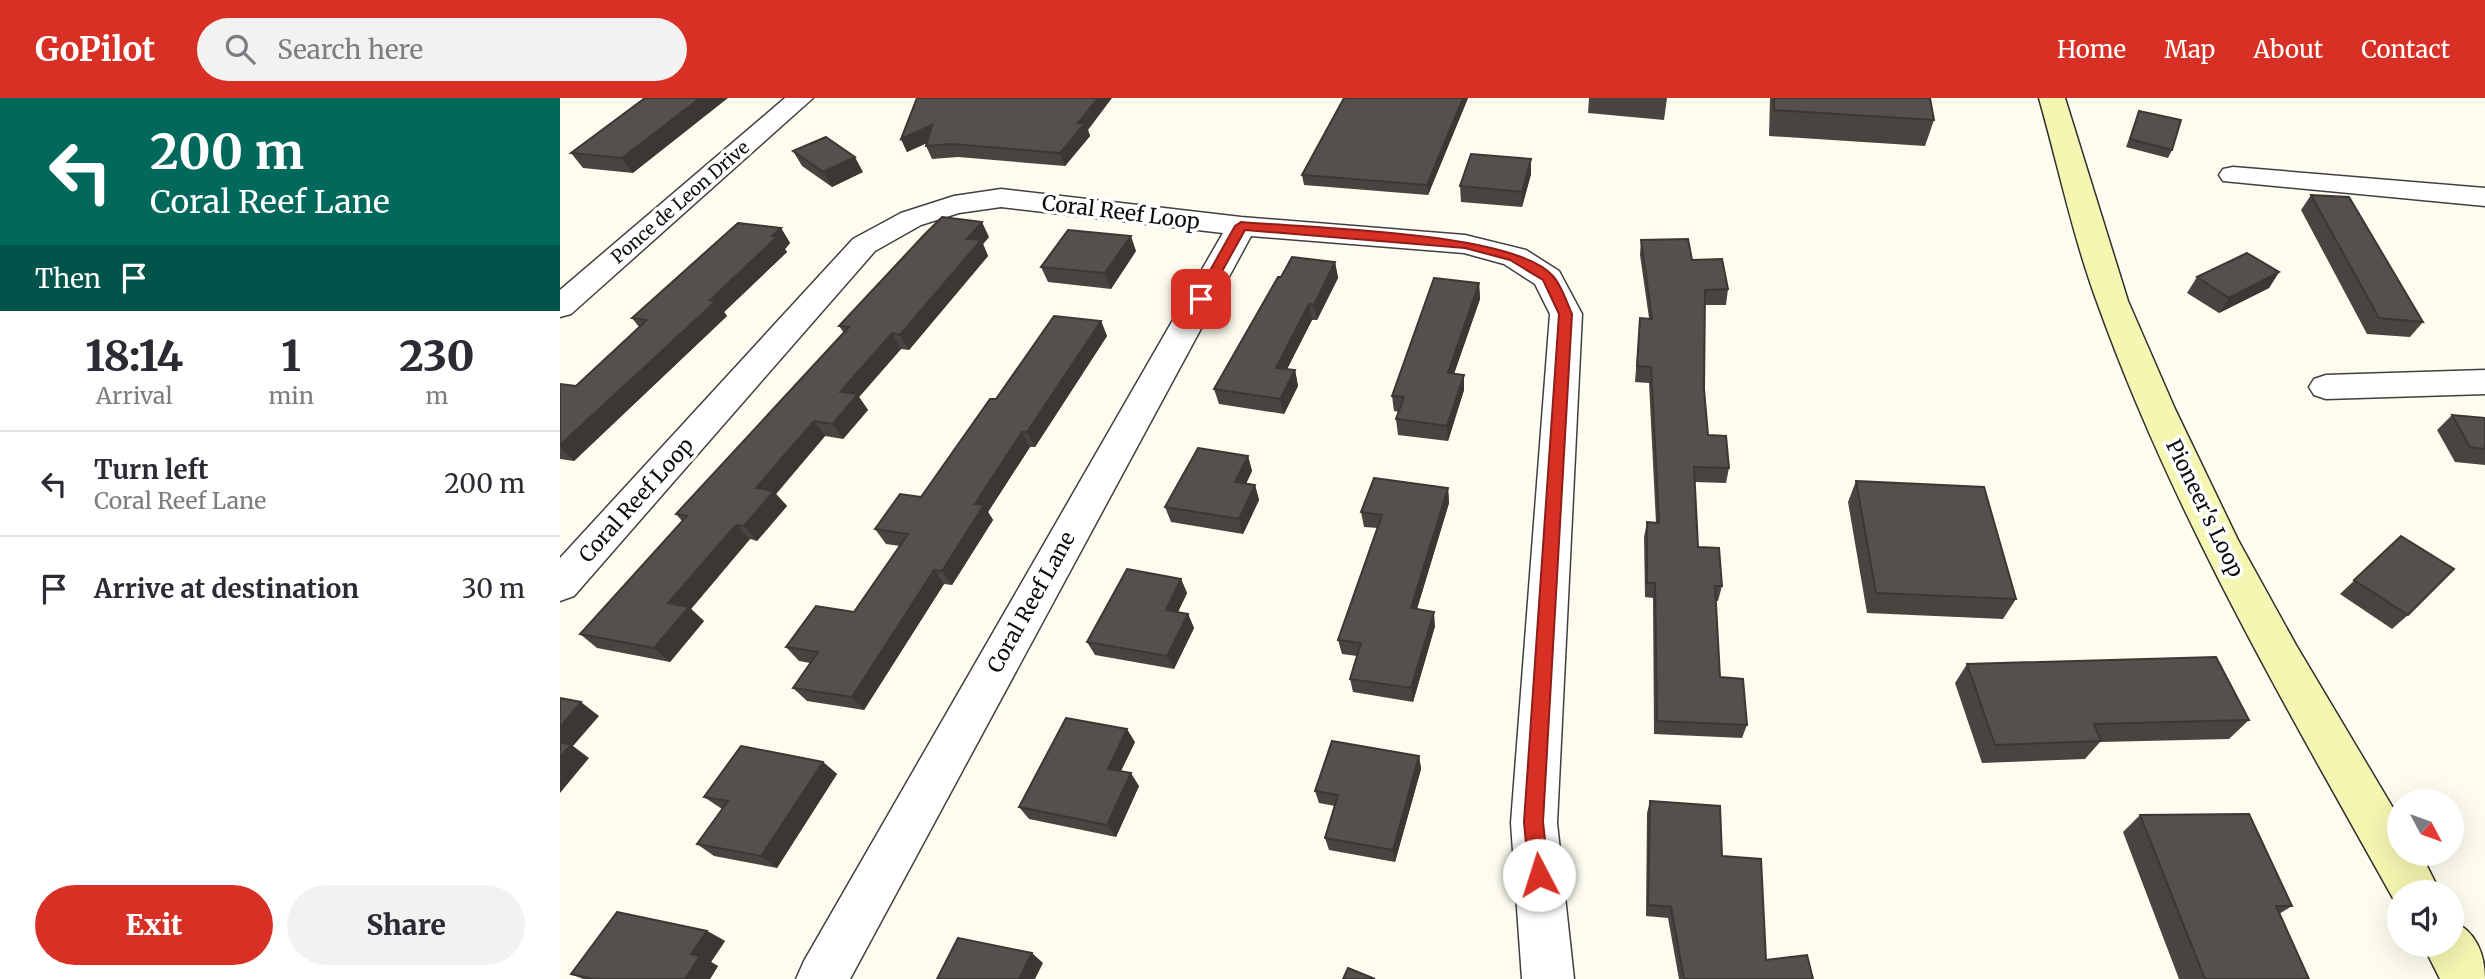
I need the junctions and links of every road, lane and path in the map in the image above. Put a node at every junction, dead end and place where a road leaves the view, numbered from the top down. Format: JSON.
{"nodes":[{"id":1,"x":800,"y":98,"type":"edge"},
{"id":2,"x":2052,"y":98,"type":"edge"},
{"id":3,"x":2233,"y":175,"type":"dead end"},
{"id":4,"x":2485,"y":197,"type":"edge"},
{"id":5,"x":1241,"y":226,"type":"junction"},
{"id":6,"x":560,"y":307,"type":"edge"},
{"id":7,"x":2485,"y":383,"type":"edge"},
{"id":8,"x":2326,"y":387,"type":"dead end"},
{"id":9,"x":560,"y":585,"type":"edge"},
{"id":10,"x":2409,"y":880,"type":"edge"},
{"id":11,"x":2455,"y":957,"type":"edge"},
{"id":12,"x":822,"y":979,"type":"edge"},
{"id":13,"x":1548,"y":979,"type":"edge"},
{"id":14,"x":2469,"y":979,"type":"edge"}],
"edges":[{"from":1,"to":6,"type":"street","name":"Ponce de Leon Drive"},
{"from":2,"to":10,"type":"street","name":"Pioneer's Loop"},
{"from":3,"to":4,"type":"street"},
{"from":5,"to":9,"type":"street","name":"Coral Reef Loop"},
{"from":5,"to":12,"type":"street","name":"Coral Reef Lane"},
{"from":5,"to":13,"type":"street","name":"Coral Reef Loop"},
{"from":7,"to":8,"type":"street"},
{"from":11,"to":14,"type":"street"}]}
